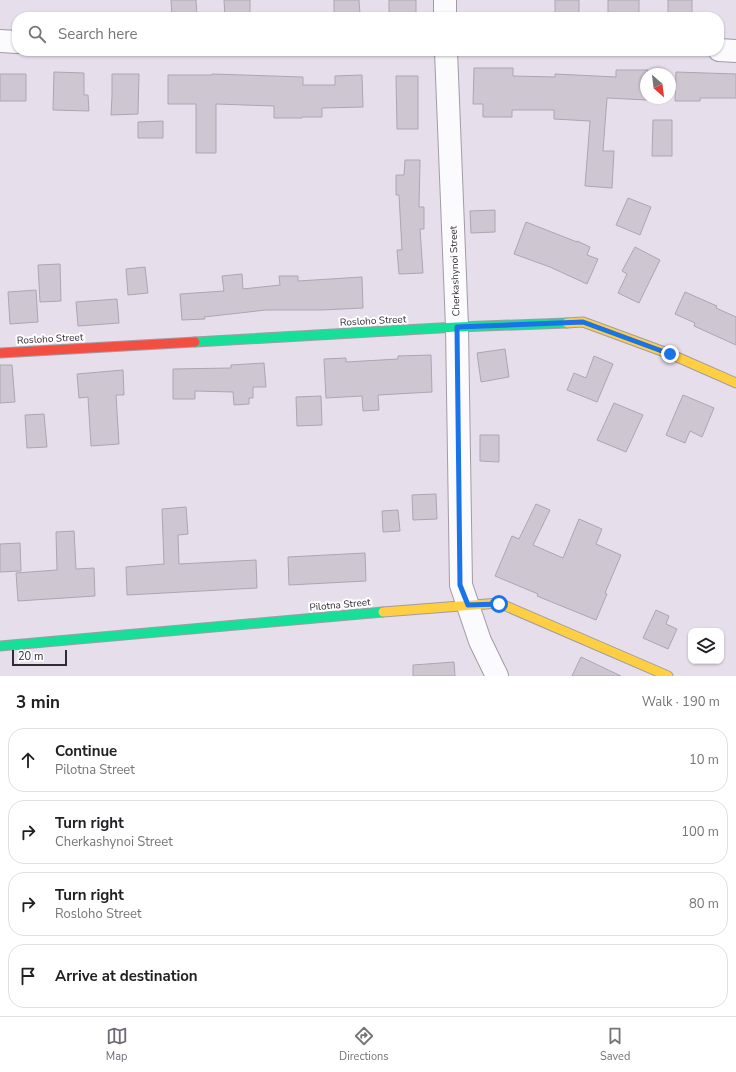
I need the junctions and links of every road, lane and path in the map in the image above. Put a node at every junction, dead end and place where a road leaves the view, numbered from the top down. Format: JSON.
{"nodes":[{"id":1,"x":445,"y":0,"type":"edge"},
{"id":2,"x":445,"y":12,"type":"edge"},
{"id":3,"x":0,"y":41,"type":"edge"},
{"id":4,"x":12,"y":42,"type":"edge"},
{"id":5,"x":724,"y":50,"type":"edge"},
{"id":6,"x":736,"y":50,"type":"edge"},
{"id":7,"x":446,"y":56,"type":"edge"},
{"id":8,"x":457,"y":327,"type":"junction"},
{"id":9,"x":0,"y":353,"type":"edge"},
{"id":10,"x":736,"y":383,"type":"edge"},
{"id":11,"x":468,"y":605,"type":"junction"},
{"id":12,"x":0,"y":646,"type":"edge"},
{"id":13,"x":498,"y":676,"type":"edge"},
{"id":14,"x":668,"y":676,"type":"edge"}],
"edges":[{"from":1,"to":2,"type":"street"},
{"from":3,"to":4,"type":"street"},
{"from":5,"to":6,"type":"street"},
{"from":7,"to":8,"type":"street","name":"Cherkashynoi Street"},
{"from":8,"to":9,"type":"street","name":"Rosloho Street"},
{"from":8,"to":10,"type":"street","name":"Rosloho Street"},
{"from":8,"to":11,"type":"street","name":"Cherkashynoi Street"},
{"from":11,"to":12,"type":"street","name":"Pilotna Street"},
{"from":11,"to":13,"type":"street","name":"Cherkashynoi Street"},
{"from":11,"to":14,"type":"street","name":"Pilotna Street"}]}
